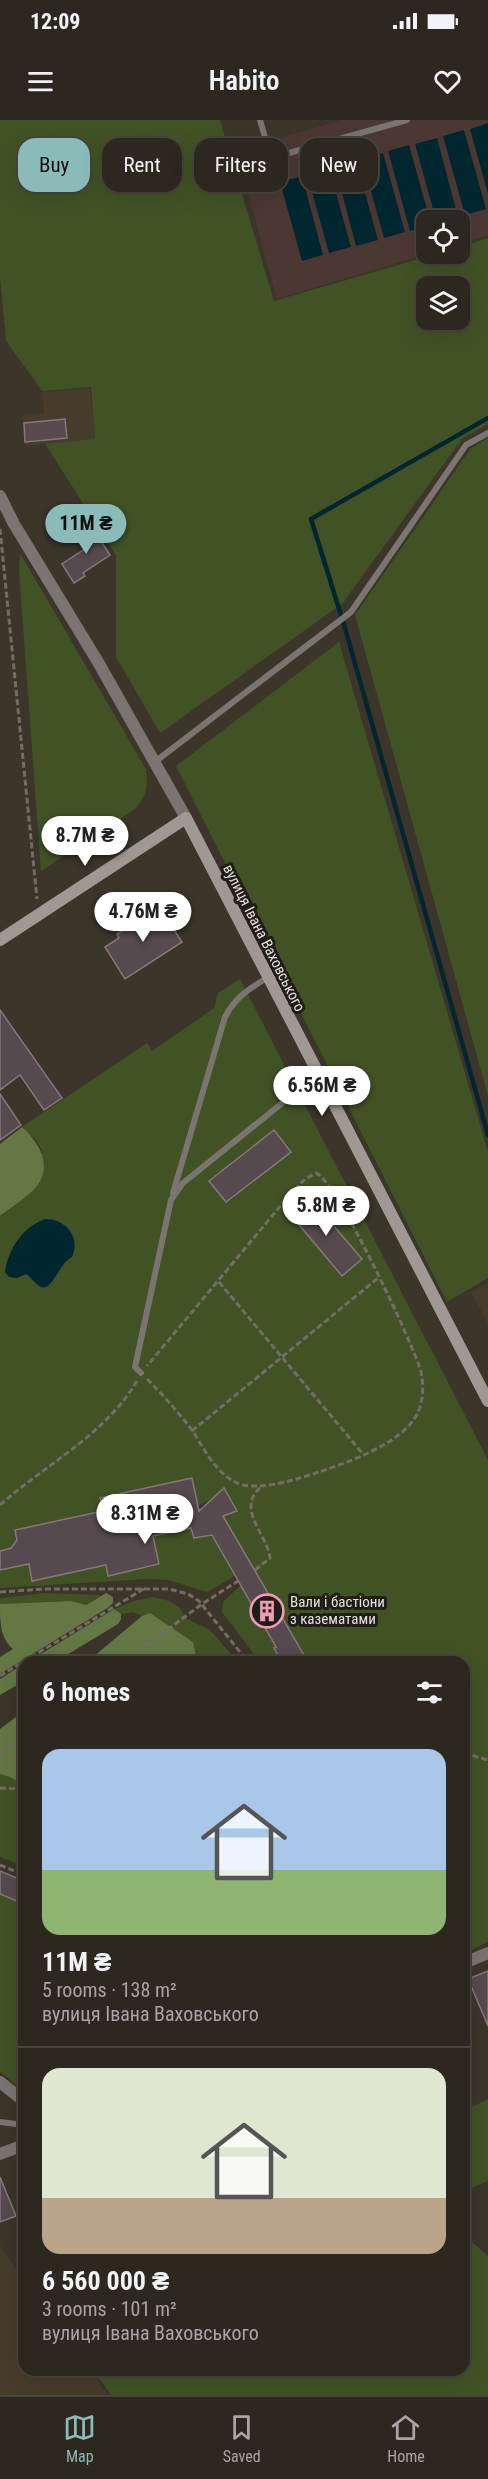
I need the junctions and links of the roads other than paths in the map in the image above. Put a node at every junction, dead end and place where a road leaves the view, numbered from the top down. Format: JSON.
{"nodes":[{"id":1,"x":260,"y":120,"type":"edge"},
{"id":2,"x":407,"y":120,"type":"edge"},
{"id":3,"x":488,"y":433,"type":"edge"},
{"id":4,"x":0,"y":496,"type":"edge"},
{"id":5,"x":156,"y":761,"type":"junction"},
{"id":6,"x":186,"y":818,"type":"junction"},
{"id":7,"x":0,"y":940,"type":"edge"},
{"id":8,"x":267,"y":978,"type":"junction"},
{"id":9,"x":318,"y":1075,"type":"junction"},
{"id":10,"x":171,"y":1200,"type":"junction"},
{"id":11,"x":141,"y":1373,"type":"road end"},
{"id":12,"x":488,"y":1401,"type":"edge"},
{"id":13,"x":488,"y":1953,"type":"edge"},
{"id":14,"x":470,"y":1960,"type":"edge"},
{"id":15,"x":0,"y":2082,"type":"edge"},
{"id":16,"x":18,"y":2096,"type":"edge"},
{"id":17,"x":0,"y":2121,"type":"edge"},
{"id":18,"x":18,"y":2124,"type":"edge"},
{"id":19,"x":18,"y":2147,"type":"edge"},
{"id":20,"x":0,"y":2154,"type":"edge"}],
"edges":[{"from":1,"to":2,"type":"lane"},
{"from":3,"to":5,"type":"lane"},
{"from":4,"to":5,"type":"street","name":"вулиця Івана Ваховського"},
{"from":5,"to":6,"type":"street","name":"вулиця Івана Ваховського"},
{"from":6,"to":7,"type":"main road"},
{"from":6,"to":8,"type":"main road","name":"вулиця Івана Ваховського"},
{"from":8,"to":9,"type":"main road","name":"вулиця Івана Ваховського"},
{"from":8,"to":10,"type":"lane"},
{"from":9,"to":10,"type":"lane"},
{"from":9,"to":12,"type":"main road","name":"вулиця Івана Ваховського"},
{"from":10,"to":11,"type":"lane"},
{"from":13,"to":14,"type":"street"},
{"from":15,"to":16,"type":"street"},
{"from":17,"to":18,"type":"lane"},
{"from":19,"to":20,"type":"street"}]}
